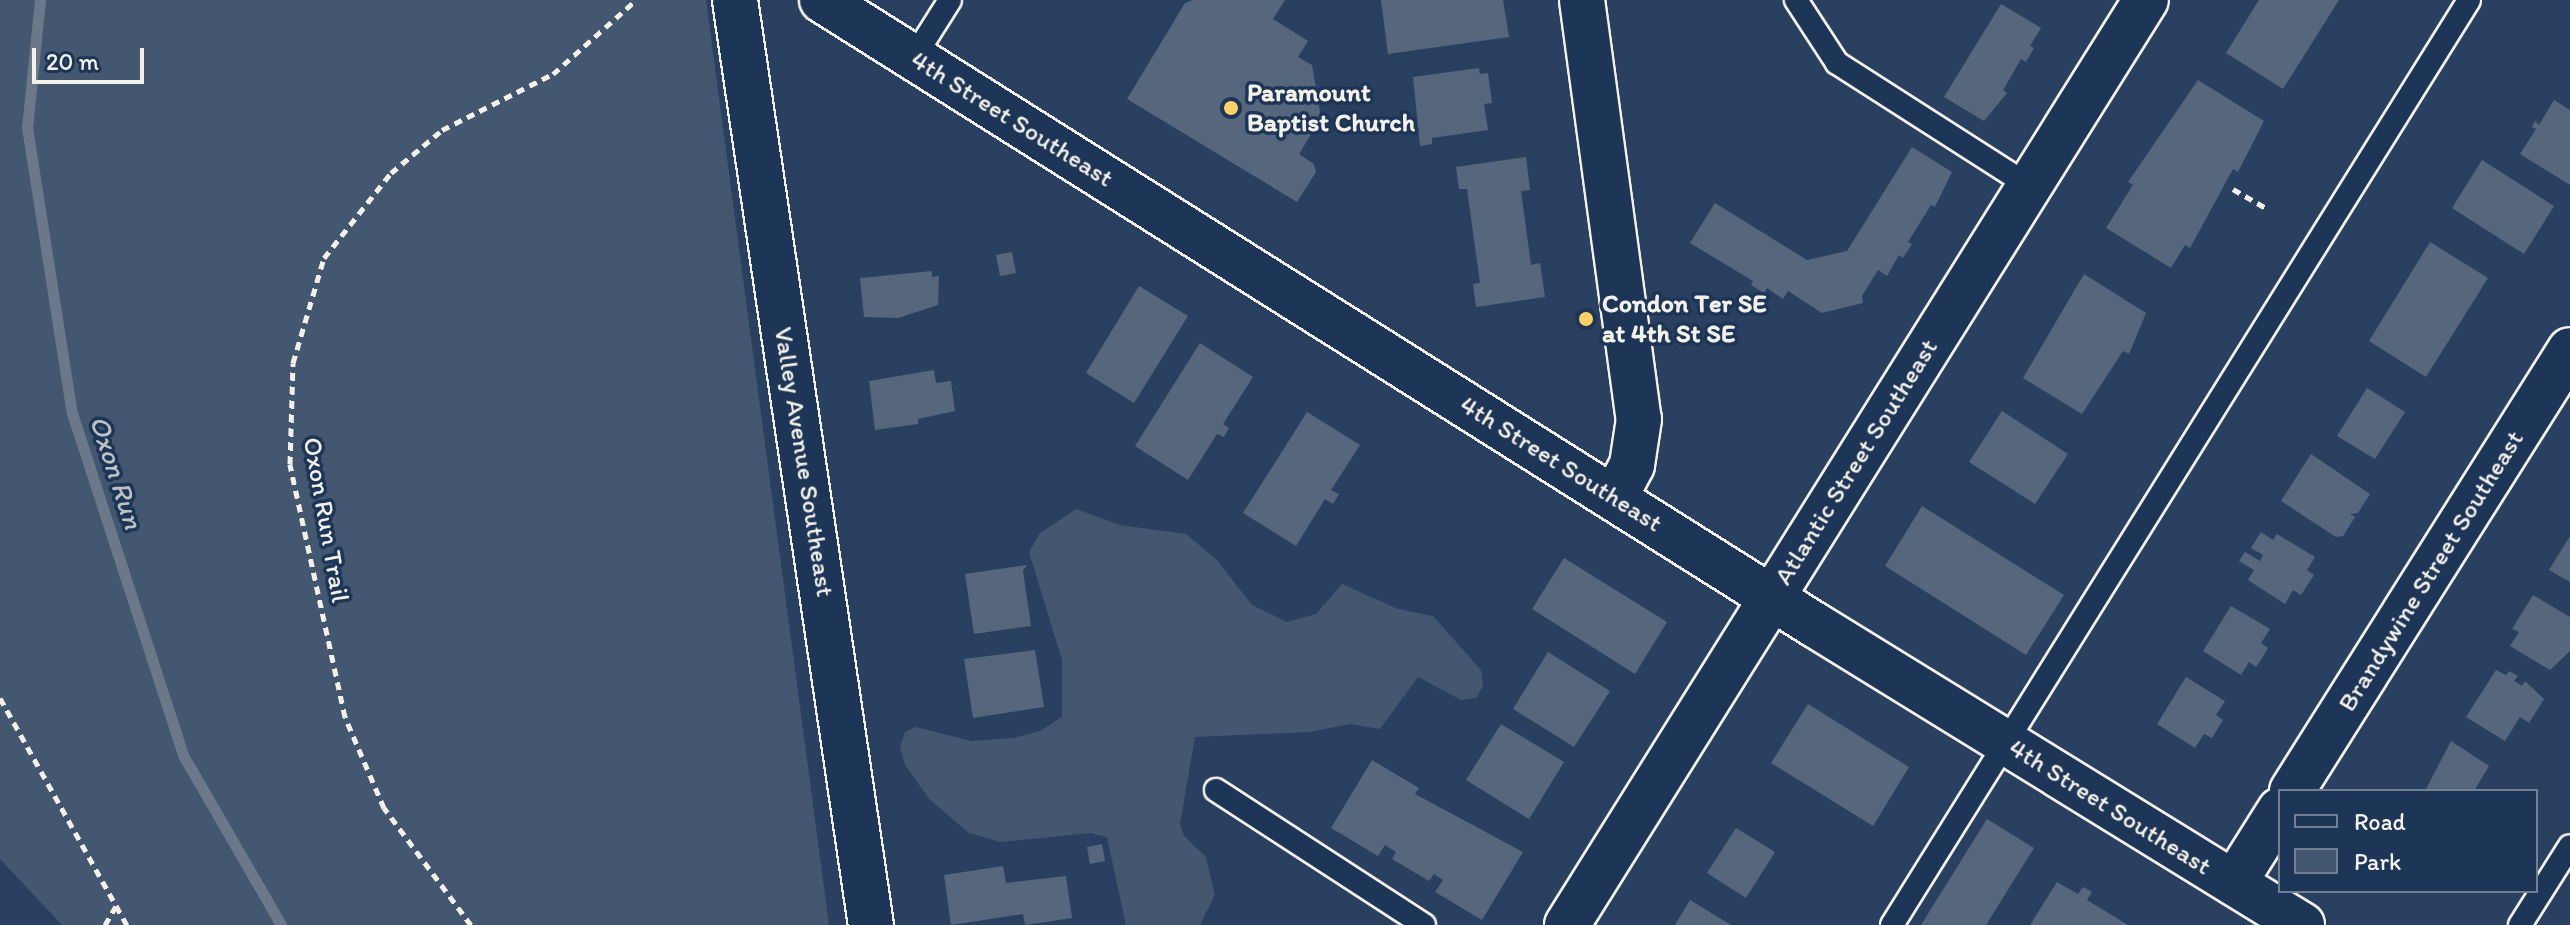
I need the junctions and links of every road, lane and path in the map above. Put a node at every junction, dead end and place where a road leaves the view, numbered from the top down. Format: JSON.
{"nodes":[{"id":1,"x":636,"y":0,"type":"edge"},
{"id":2,"x":735,"y":0,"type":"edge"},
{"id":3,"x":822,"y":0,"type":"edge"},
{"id":4,"x":950,"y":0,"type":"edge"},
{"id":5,"x":1582,"y":0,"type":"edge"},
{"id":6,"x":1796,"y":0,"type":"edge"},
{"id":7,"x":2146,"y":0,"type":"edge"},
{"id":8,"x":2469,"y":0,"type":"edge"},
{"id":9,"x":914,"y":57,"type":"junction"},
{"id":10,"x":2029,"y":186,"type":"junction"},
{"id":11,"x":2233,"y":189,"type":"dead end"},
{"id":12,"x":2266,"y":208,"type":"dead end"},
{"id":13,"x":2570,"y":350,"type":"edge"},
{"id":14,"x":1615,"y":497,"type":"junction"},
{"id":15,"x":1771,"y":598,"type":"junction"},
{"id":16,"x":0,"y":698,"type":"edge"},
{"id":17,"x":2003,"y":741,"type":"junction"},
{"id":18,"x":2293,"y":789,"type":"edge"},
{"id":19,"x":1216,"y":790,"type":"dead end"},
{"id":20,"x":2278,"y":813,"type":"edge"},
{"id":21,"x":2570,"y":846,"type":"edge"},
{"id":22,"x":2234,"y":883,"type":"junction"},
{"id":23,"x":116,"y":906,"type":"junction"},
{"id":24,"x":105,"y":925,"type":"edge"},
{"id":25,"x":127,"y":925,"type":"edge"},
{"id":26,"x":471,"y":925,"type":"edge"},
{"id":27,"x":871,"y":925,"type":"edge"},
{"id":28,"x":1424,"y":925,"type":"edge"},
{"id":29,"x":1567,"y":925,"type":"edge"},
{"id":30,"x":1892,"y":925,"type":"edge"},
{"id":31,"x":2302,"y":925,"type":"edge"},
{"id":32,"x":2520,"y":925,"type":"edge"}],
"edges":[{"from":1,"to":26,"type":"path","name":"Oxon Run Trail"},
{"from":2,"to":27,"type":"street","name":"Valley Avenue Southeast"},
{"from":3,"to":9,"type":"street","name":"4th Street Southeast"},
{"from":4,"to":9,"type":"lane"},
{"from":5,"to":14,"type":"street"},
{"from":6,"to":10,"type":"lane"},
{"from":7,"to":10,"type":"street","name":"Atlantic Street Southeast"},
{"from":8,"to":17,"type":"lane"},
{"from":9,"to":14,"type":"street","name":"4th Street Southeast"},
{"from":10,"to":15,"type":"street","name":"Atlantic Street Southeast"},
{"from":11,"to":12,"type":"path"},
{"from":13,"to":18,"type":"street","name":"Brandywine Street Southeast"},
{"from":14,"to":15,"type":"street","name":"4th Street Southeast"},
{"from":15,"to":17,"type":"street","name":"4th Street Southeast"},
{"from":15,"to":29,"type":"street","name":"Atlantic Street Southeast"},
{"from":16,"to":23,"type":"path"},
{"from":17,"to":22,"type":"street","name":"4th Street Southeast"},
{"from":17,"to":30,"type":"lane"},
{"from":19,"to":28,"type":"lane"},
{"from":20,"to":22,"type":"street"},
{"from":21,"to":32,"type":"lane"},
{"from":22,"to":31,"type":"street","name":"4th Street Southeast"},
{"from":23,"to":24,"type":"path"},
{"from":23,"to":25,"type":"path"}]}
